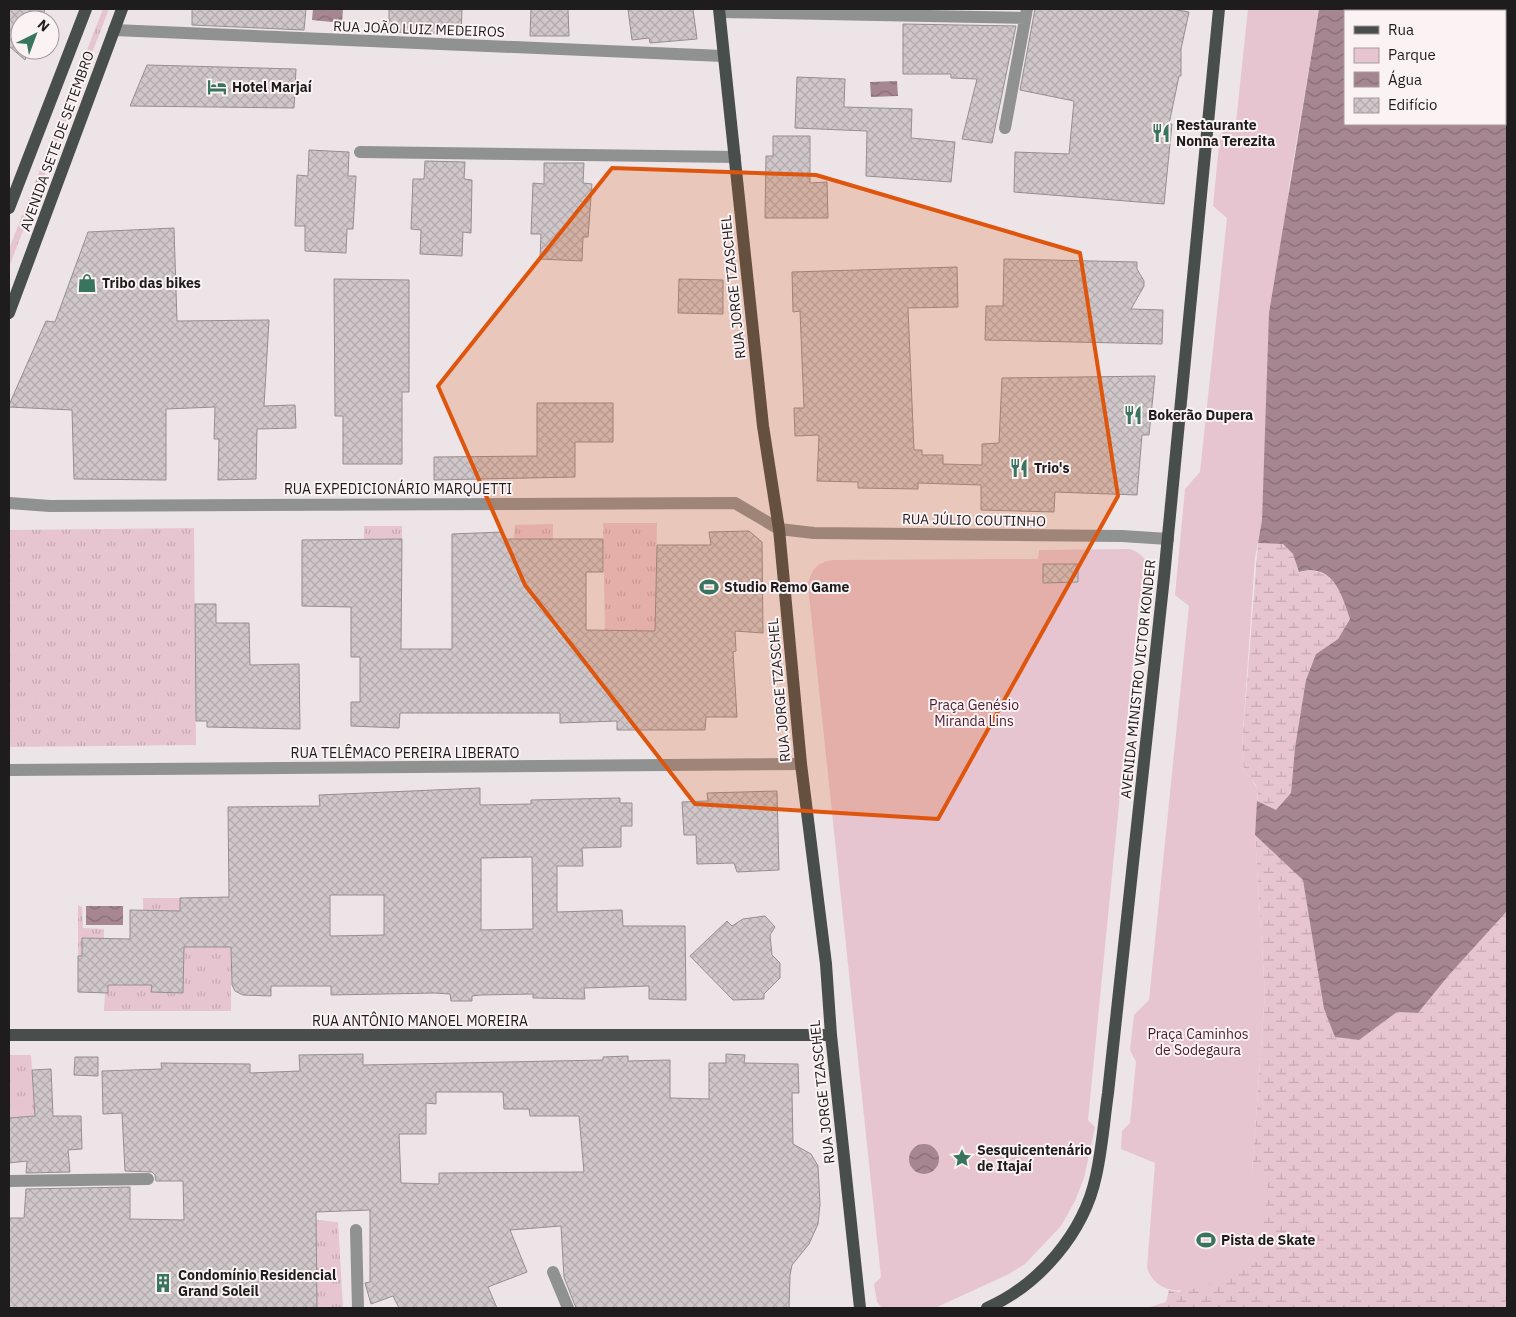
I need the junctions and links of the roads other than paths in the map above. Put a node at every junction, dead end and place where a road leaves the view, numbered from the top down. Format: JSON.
{"nodes":[{"id":1,"x":86,"y":9,"type":"edge"},
{"id":2,"x":122,"y":9,"type":"edge"},
{"id":3,"x":1219,"y":9,"type":"edge"},
{"id":4,"x":719,"y":10,"type":"edge"},
{"id":5,"x":1026,"y":13,"type":"edge"},
{"id":6,"x":114,"y":30,"type":"junction"},
{"id":7,"x":724,"y":56,"type":"junction"},
{"id":8,"x":1004,"y":128,"type":"dead end"},
{"id":9,"x":360,"y":152,"type":"dead end"},
{"id":10,"x":735,"y":157,"type":"junction"},
{"id":11,"x":9,"y":208,"type":"edge"},
{"id":12,"x":9,"y":313,"type":"edge"},
{"id":13,"x":9,"y":503,"type":"edge"},
{"id":14,"x":779,"y":529,"type":"junction"},
{"id":15,"x":1168,"y":539,"type":"junction"},
{"id":16,"x":801,"y":764,"type":"junction"},
{"id":17,"x":9,"y":770,"type":"edge"},
{"id":18,"x":831,"y":1034,"type":"junction"},
{"id":19,"x":9,"y":1035,"type":"edge"},
{"id":20,"x":148,"y":1179,"type":"dead end"},
{"id":21,"x":9,"y":1181,"type":"edge"},
{"id":22,"x":356,"y":1230,"type":"dead end"},
{"id":23,"x":553,"y":1272,"type":"dead end"},
{"id":24,"x":358,"y":1308,"type":"edge"},
{"id":25,"x":568,"y":1308,"type":"edge"},
{"id":26,"x":860,"y":1308,"type":"edge"},
{"id":27,"x":987,"y":1308,"type":"edge"}],
"edges":[{"from":1,"to":11,"type":"main road","name":"AVENIDA SETE DE SETEMBRO"},
{"from":2,"to":6,"type":"main road","name":"AVENIDA SETE DE SETEMBRO"},
{"from":3,"to":15,"type":"main road","name":"AVENIDA MINISTRO VICTOR KONDER"},
{"from":4,"to":5,"type":"street"},
{"from":4,"to":7,"type":"main road","name":"RUA JORGE TZASCHEL"},
{"from":5,"to":8,"type":"street"},
{"from":6,"to":7,"type":"street","name":"RUA JOÃO LUIZ MEDEIROS"},
{"from":6,"to":12,"type":"main road","name":"AVENIDA SETE DE SETEMBRO"},
{"from":7,"to":10,"type":"main road","name":"RUA JORGE TZASCHEL"},
{"from":9,"to":10,"type":"street"},
{"from":10,"to":14,"type":"main road","name":"RUA JORGE TZASCHEL"},
{"from":13,"to":14,"type":"street","name":"RUA EXPEDICIONÁRIO MARQUETTI"},
{"from":14,"to":15,"type":"street","name":"RUA JÚLIO COUTINHO"},
{"from":14,"to":16,"type":"main road","name":"RUA JORGE TZASCHEL"},
{"from":15,"to":27,"type":"main road","name":"AVENIDA MINISTRO VICTOR KONDER"},
{"from":16,"to":17,"type":"street","name":"RUA TELÊMACO PEREIRA LIBERATO"},
{"from":16,"to":18,"type":"main road","name":"RUA JORGE TZASCHEL"},
{"from":18,"to":19,"type":"main road","name":"RUA ANTÔNIO MANOEL MOREIRA"},
{"from":18,"to":26,"type":"main road","name":"RUA JORGE TZASCHEL"},
{"from":20,"to":21,"type":"street"},
{"from":22,"to":24,"type":"street"},
{"from":23,"to":25,"type":"street"}]}
